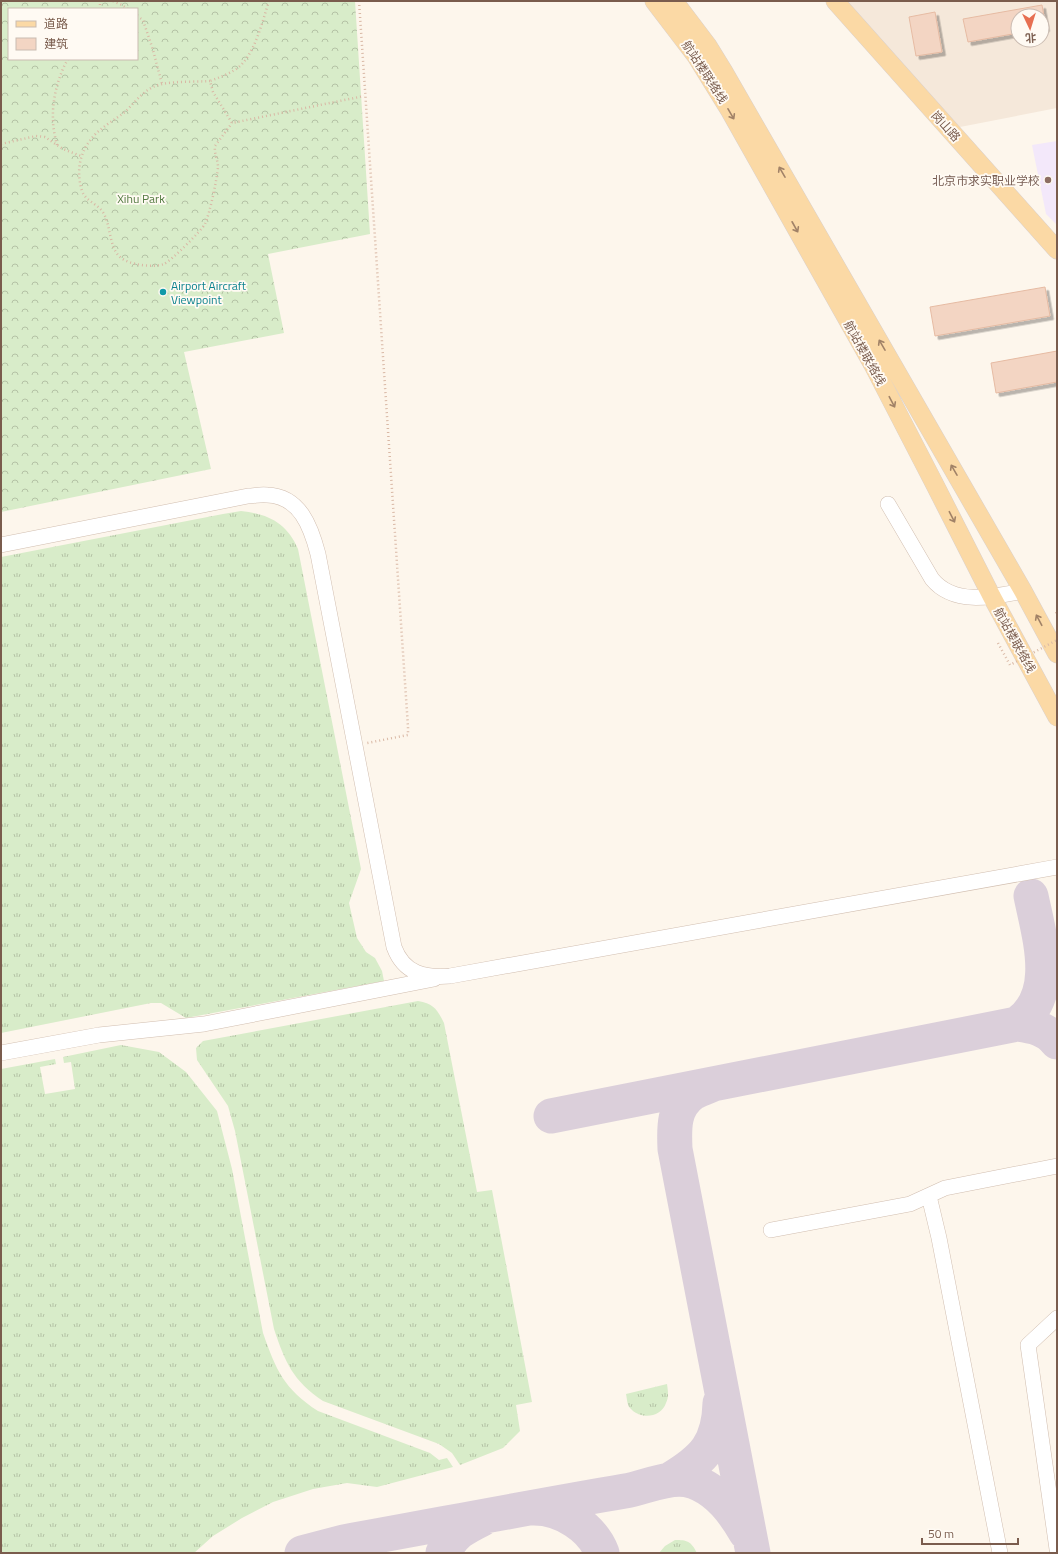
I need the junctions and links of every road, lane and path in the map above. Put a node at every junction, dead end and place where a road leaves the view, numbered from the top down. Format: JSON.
{"nodes":[{"id":1,"x":113,"y":1,"type":"edge"},
{"id":2,"x":269,"y":1,"type":"edge"},
{"id":3,"x":358,"y":1,"type":"edge"},
{"id":4,"x":654,"y":1,"type":"edge"},
{"id":5,"x":674,"y":1,"type":"edge"},
{"id":6,"x":835,"y":1,"type":"edge"},
{"id":7,"x":126,"y":8,"type":"edge"},
{"id":8,"x":138,"y":17,"type":"edge"},
{"id":9,"x":68,"y":60,"type":"edge"},
{"id":10,"x":210,"y":81,"type":"junction"},
{"id":11,"x":162,"y":84,"type":"junction"},
{"id":12,"x":364,"y":96,"type":"junction"},
{"id":13,"x":232,"y":123,"type":"junction"},
{"id":14,"x":1,"y":144,"type":"edge"},
{"id":15,"x":57,"y":145,"type":"junction"},
{"id":16,"x":80,"y":156,"type":"junction"},
{"id":17,"x":1057,"y":250,"type":"edge"},
{"id":18,"x":888,"y":504,"type":"dead end"},
{"id":19,"x":1,"y":545,"type":"edge"},
{"id":20,"x":1023,"y":591,"type":"junction"},
{"id":21,"x":992,"y":597,"type":"junction"},
{"id":22,"x":1057,"y":640,"type":"edge"},
{"id":23,"x":998,"y":643,"type":"dead end"},
{"id":24,"x":1057,"y":654,"type":"edge"},
{"id":25,"x":1057,"y":717,"type":"edge"},
{"id":26,"x":354,"y":746,"type":"junction"},
{"id":27,"x":1057,"y":867,"type":"edge"},
{"id":28,"x":450,"y":976,"type":"junction"},
{"id":29,"x":1,"y":1053,"type":"edge"},
{"id":30,"x":1057,"y":1166,"type":"edge"},
{"id":31,"x":928,"y":1196,"type":"junction"},
{"id":32,"x":771,"y":1230,"type":"dead end"},
{"id":33,"x":1055,"y":1323,"type":"edge"},
{"id":34,"x":1057,"y":1549,"type":"edge"},
{"id":35,"x":1000,"y":1553,"type":"edge"}],
"edges":[{"from":1,"to":7,"type":"path"},
{"from":2,"to":10,"type":"path"},
{"from":3,"to":12,"type":"path"},
{"from":4,"to":21,"type":"main road","name":"航站楼联络线","one_way":true},
{"from":20,"to":5,"type":"main road","name":"航站楼联络线","one_way":true},
{"from":6,"to":17,"type":"main road","name":"岗山路"},
{"from":8,"to":11,"type":"path"},
{"from":9,"to":15,"type":"path"},
{"from":10,"to":11,"type":"path"},
{"from":10,"to":13,"type":"path"},
{"from":11,"to":16,"type":"path"},
{"from":12,"to":13,"type":"path"},
{"from":12,"to":26,"type":"path"},
{"from":13,"to":16,"type":"path"},
{"from":14,"to":15,"type":"path"},
{"from":15,"to":16,"type":"path"},
{"from":18,"to":21,"type":"lane"},
{"from":19,"to":26,"type":"lane"},
{"from":20,"to":21,"type":"lane"},
{"from":24,"to":20,"type":"main road","name":"航站楼联络线","one_way":true},
{"from":21,"to":25,"type":"main road","name":"航站楼联络线"},
{"from":22,"to":23,"type":"path","bridge":true},
{"from":26,"to":28,"type":"lane"},
{"from":27,"to":28,"type":"lane"},
{"from":28,"to":29,"type":"lane"},
{"from":30,"to":31,"type":"lane"},
{"from":31,"to":32,"type":"lane"},
{"from":31,"to":35,"type":"lane"},
{"from":33,"to":34,"type":"lane"}]}
